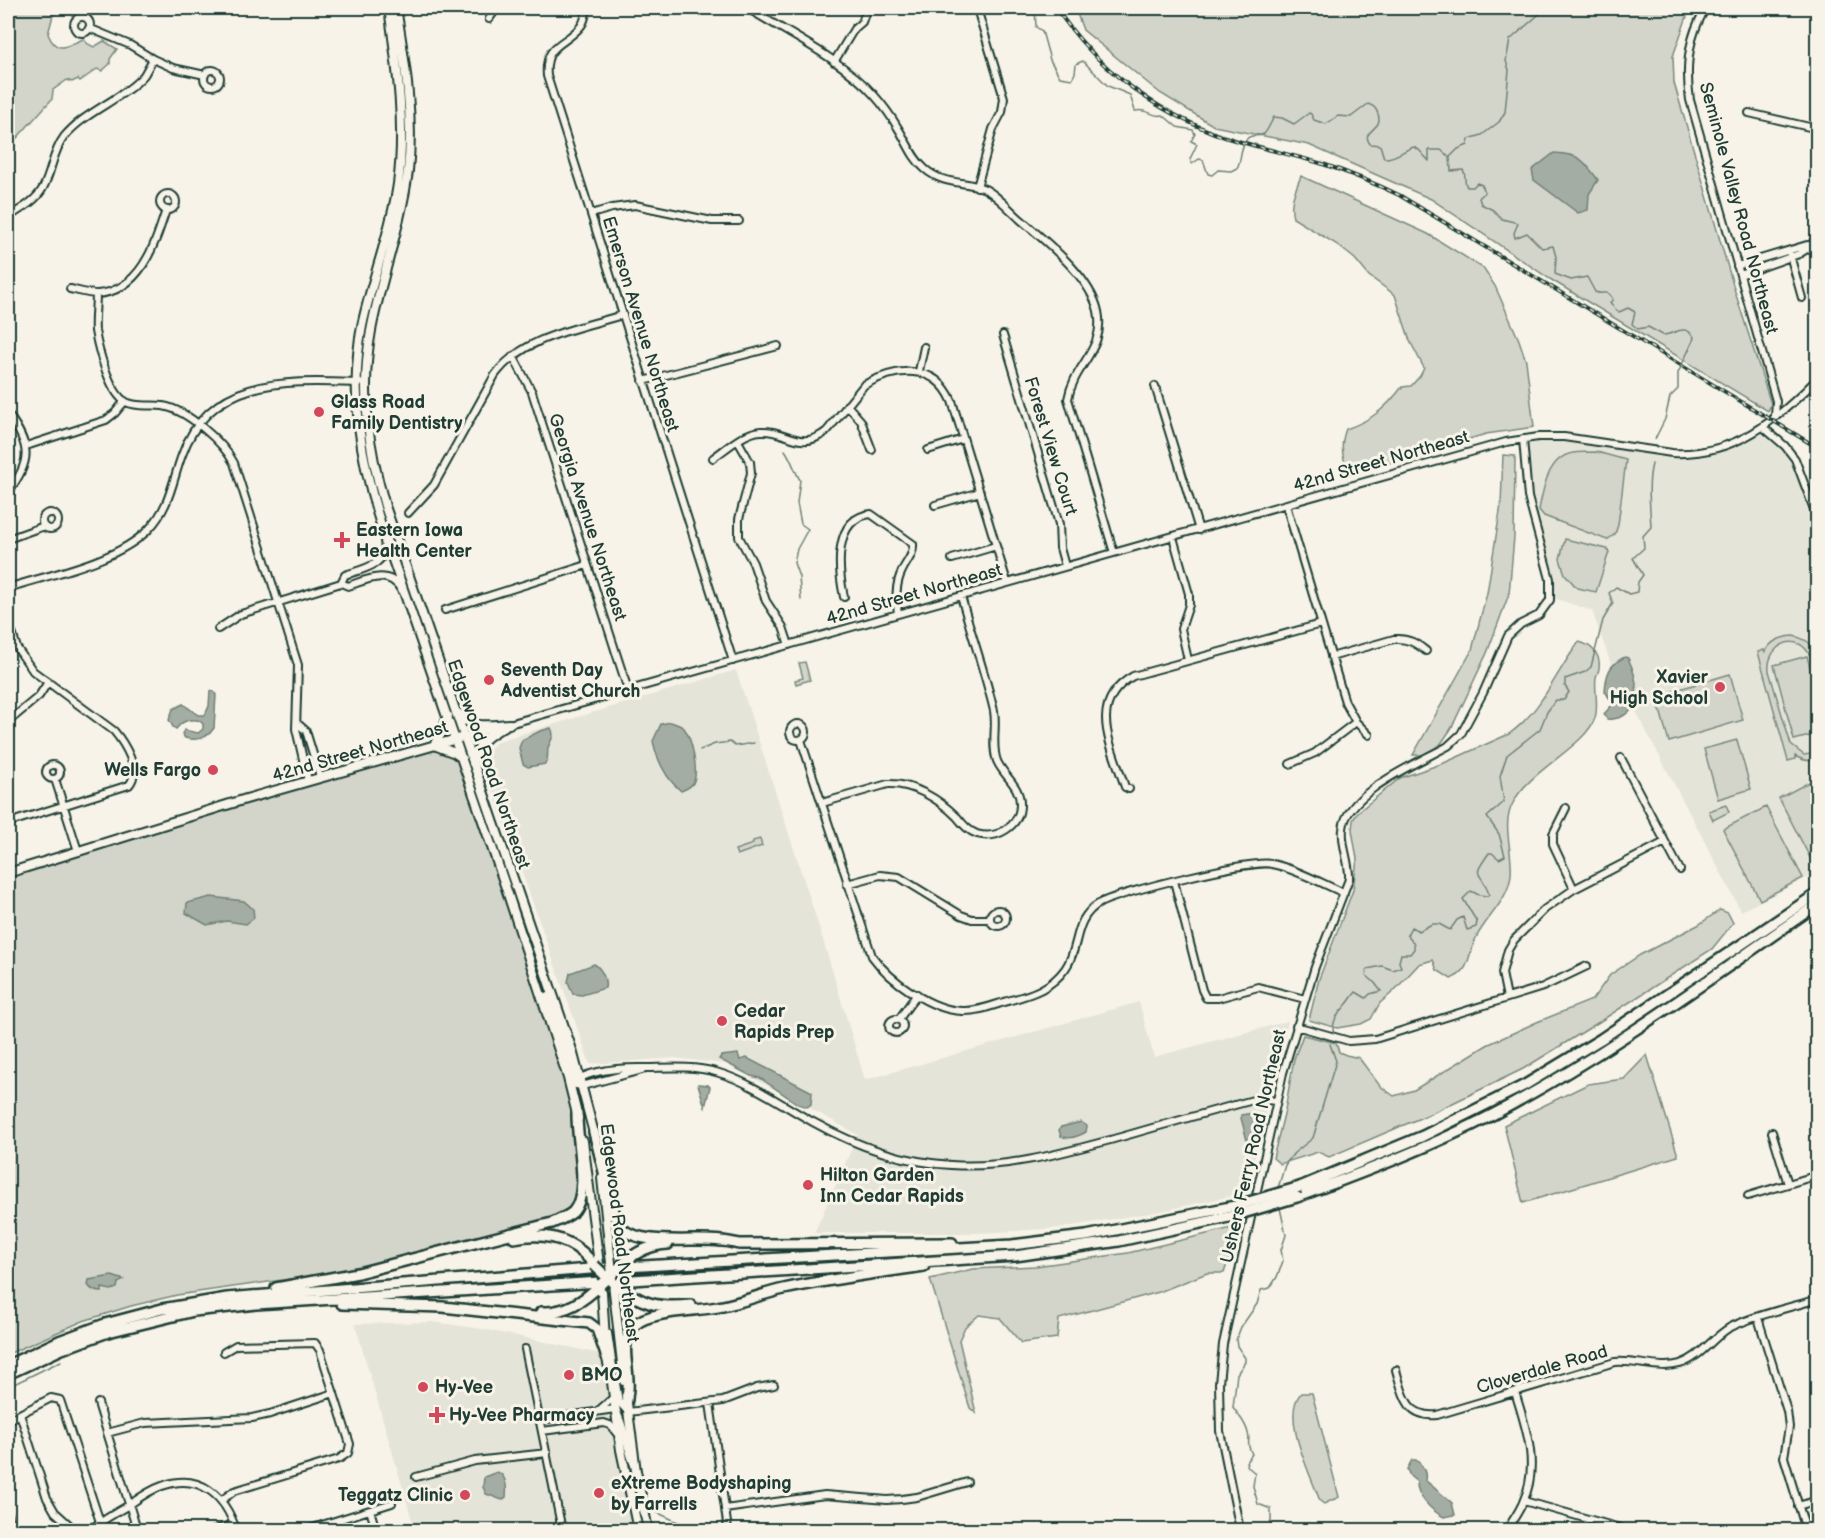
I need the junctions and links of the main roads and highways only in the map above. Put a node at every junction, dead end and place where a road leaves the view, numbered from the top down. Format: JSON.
{"nodes":[{"id":1,"x":389,"y":8,"type":"edge"},
{"id":2,"x":396,"y":8,"type":"edge"},
{"id":3,"x":383,"y":247,"type":"junction"},
{"id":4,"x":386,"y":270,"type":"junction"},
{"id":5,"x":361,"y":383,"type":"junction"},
{"id":6,"x":453,"y":707,"type":"junction"},
{"id":7,"x":448,"y":716,"type":"junction"},
{"id":8,"x":460,"y":738,"type":"junction"},
{"id":9,"x":434,"y":745,"type":"junction"},
{"id":10,"x":462,"y":759,"type":"junction"},
{"id":11,"x":473,"y":764,"type":"junction"},
{"id":12,"x":8,"y":873,"type":"edge"},
{"id":13,"x":1818,"y":893,"type":"edge"},
{"id":14,"x":1818,"y":904,"type":"edge"},
{"id":15,"x":575,"y":1080,"type":"junction"},
{"id":16,"x":577,"y":1113,"type":"junction"},
{"id":17,"x":594,"y":1132,"type":"junction"},
{"id":18,"x":1234,"y":1211,"type":"junction"},
{"id":19,"x":1053,"y":1241,"type":"junction"},
{"id":20,"x":740,"y":1244,"type":"junction"},
{"id":21,"x":1015,"y":1256,"type":"junction"},
{"id":22,"x":423,"y":1257,"type":"junction"},
{"id":23,"x":603,"y":1280,"type":"junction"},
{"id":24,"x":762,"y":1294,"type":"junction"},
{"id":25,"x":279,"y":1303,"type":"junction"},
{"id":26,"x":494,"y":1311,"type":"junction"},
{"id":27,"x":129,"y":1317,"type":"junction"},
{"id":28,"x":606,"y":1355,"type":"junction"},
{"id":29,"x":8,"y":1365,"type":"edge"},
{"id":30,"x":8,"y":1374,"type":"edge"},
{"id":31,"x":627,"y":1400,"type":"junction"},
{"id":32,"x":638,"y":1530,"type":"edge"},
{"id":33,"x":648,"y":1530,"type":"edge"}],
"edges":[{"from":1,"to":3,"type":"main road","name":"Edgewood Road Northeast"},
{"from":2,"to":4,"type":"main road","name":"Edgewood Road Northeast"},
{"from":3,"to":4,"type":"main road"},
{"from":3,"to":5,"type":"main road","name":"Edgewood Road Northeast"},
{"from":4,"to":5,"type":"main road","name":"Edgewood Road Northeast"},
{"from":5,"to":6,"type":"main road","name":"Edgewood Road Northeast"},
{"from":5,"to":7,"type":"main road","name":"Edgewood Road Northeast"},
{"from":6,"to":8,"type":"main road","name":"Edgewood Road Northeast"},
{"from":6,"to":11,"type":"main road"},
{"from":7,"to":8,"type":"main road","name":"Edgewood Road Northeast"},
{"from":7,"to":9,"type":"main road"},
{"from":8,"to":9,"type":"main road","name":"42nd Street Northeast"},
{"from":8,"to":10,"type":"main road","name":"Edgewood Road Northeast"},
{"from":8,"to":11,"type":"main road","name":"Edgewood Road Northeast"},
{"from":9,"to":10,"type":"main road"},
{"from":9,"to":12,"type":"main road","name":"42nd Street Northeast"},
{"from":10,"to":15,"type":"main road","name":"Edgewood Road Northeast"},
{"from":11,"to":15,"type":"main road","name":"Edgewood Road Northeast"},
{"from":13,"to":18,"type":"highway","bridge":true},
{"from":14,"to":18,"type":"highway","bridge":true},
{"from":15,"to":16,"type":"main road","name":"Edgewood Road Northeast"},
{"from":15,"to":17,"type":"main road","name":"Edgewood Road Northeast"},
{"from":16,"to":22,"type":"highway"},
{"from":16,"to":23,"type":"main road","name":"Edgewood Road Northeast"},
{"from":17,"to":20,"type":"highway"},
{"from":17,"to":23,"type":"main road","name":"Edgewood Road Northeast","bridge":true},
{"from":18,"to":19,"type":"highway"},
{"from":18,"to":21,"type":"highway"},
{"from":19,"to":20,"type":"highway"},
{"from":19,"to":27,"type":"highway"},
{"from":20,"to":23,"type":"highway","bridge":true},
{"from":21,"to":24,"type":"highway"},
{"from":21,"to":25,"type":"highway"},
{"from":22,"to":23,"type":"highway"},
{"from":22,"to":27,"type":"highway"},
{"from":23,"to":24,"type":"highway"},
{"from":23,"to":26,"type":"highway"},
{"from":23,"to":28,"type":"main road","name":"Edgewood Road Northeast"},
{"from":23,"to":31,"type":"main road","name":"Edgewood Road Northeast"},
{"from":24,"to":31,"type":"highway"},
{"from":25,"to":26,"type":"highway"},
{"from":25,"to":30,"type":"highway"},
{"from":26,"to":28,"type":"highway"},
{"from":27,"to":29,"type":"highway"},
{"from":28,"to":32,"type":"main road","name":"Edgewood Road Northeast"},
{"from":31,"to":33,"type":"main road","name":"Edgewood Road Northeast"}]}
